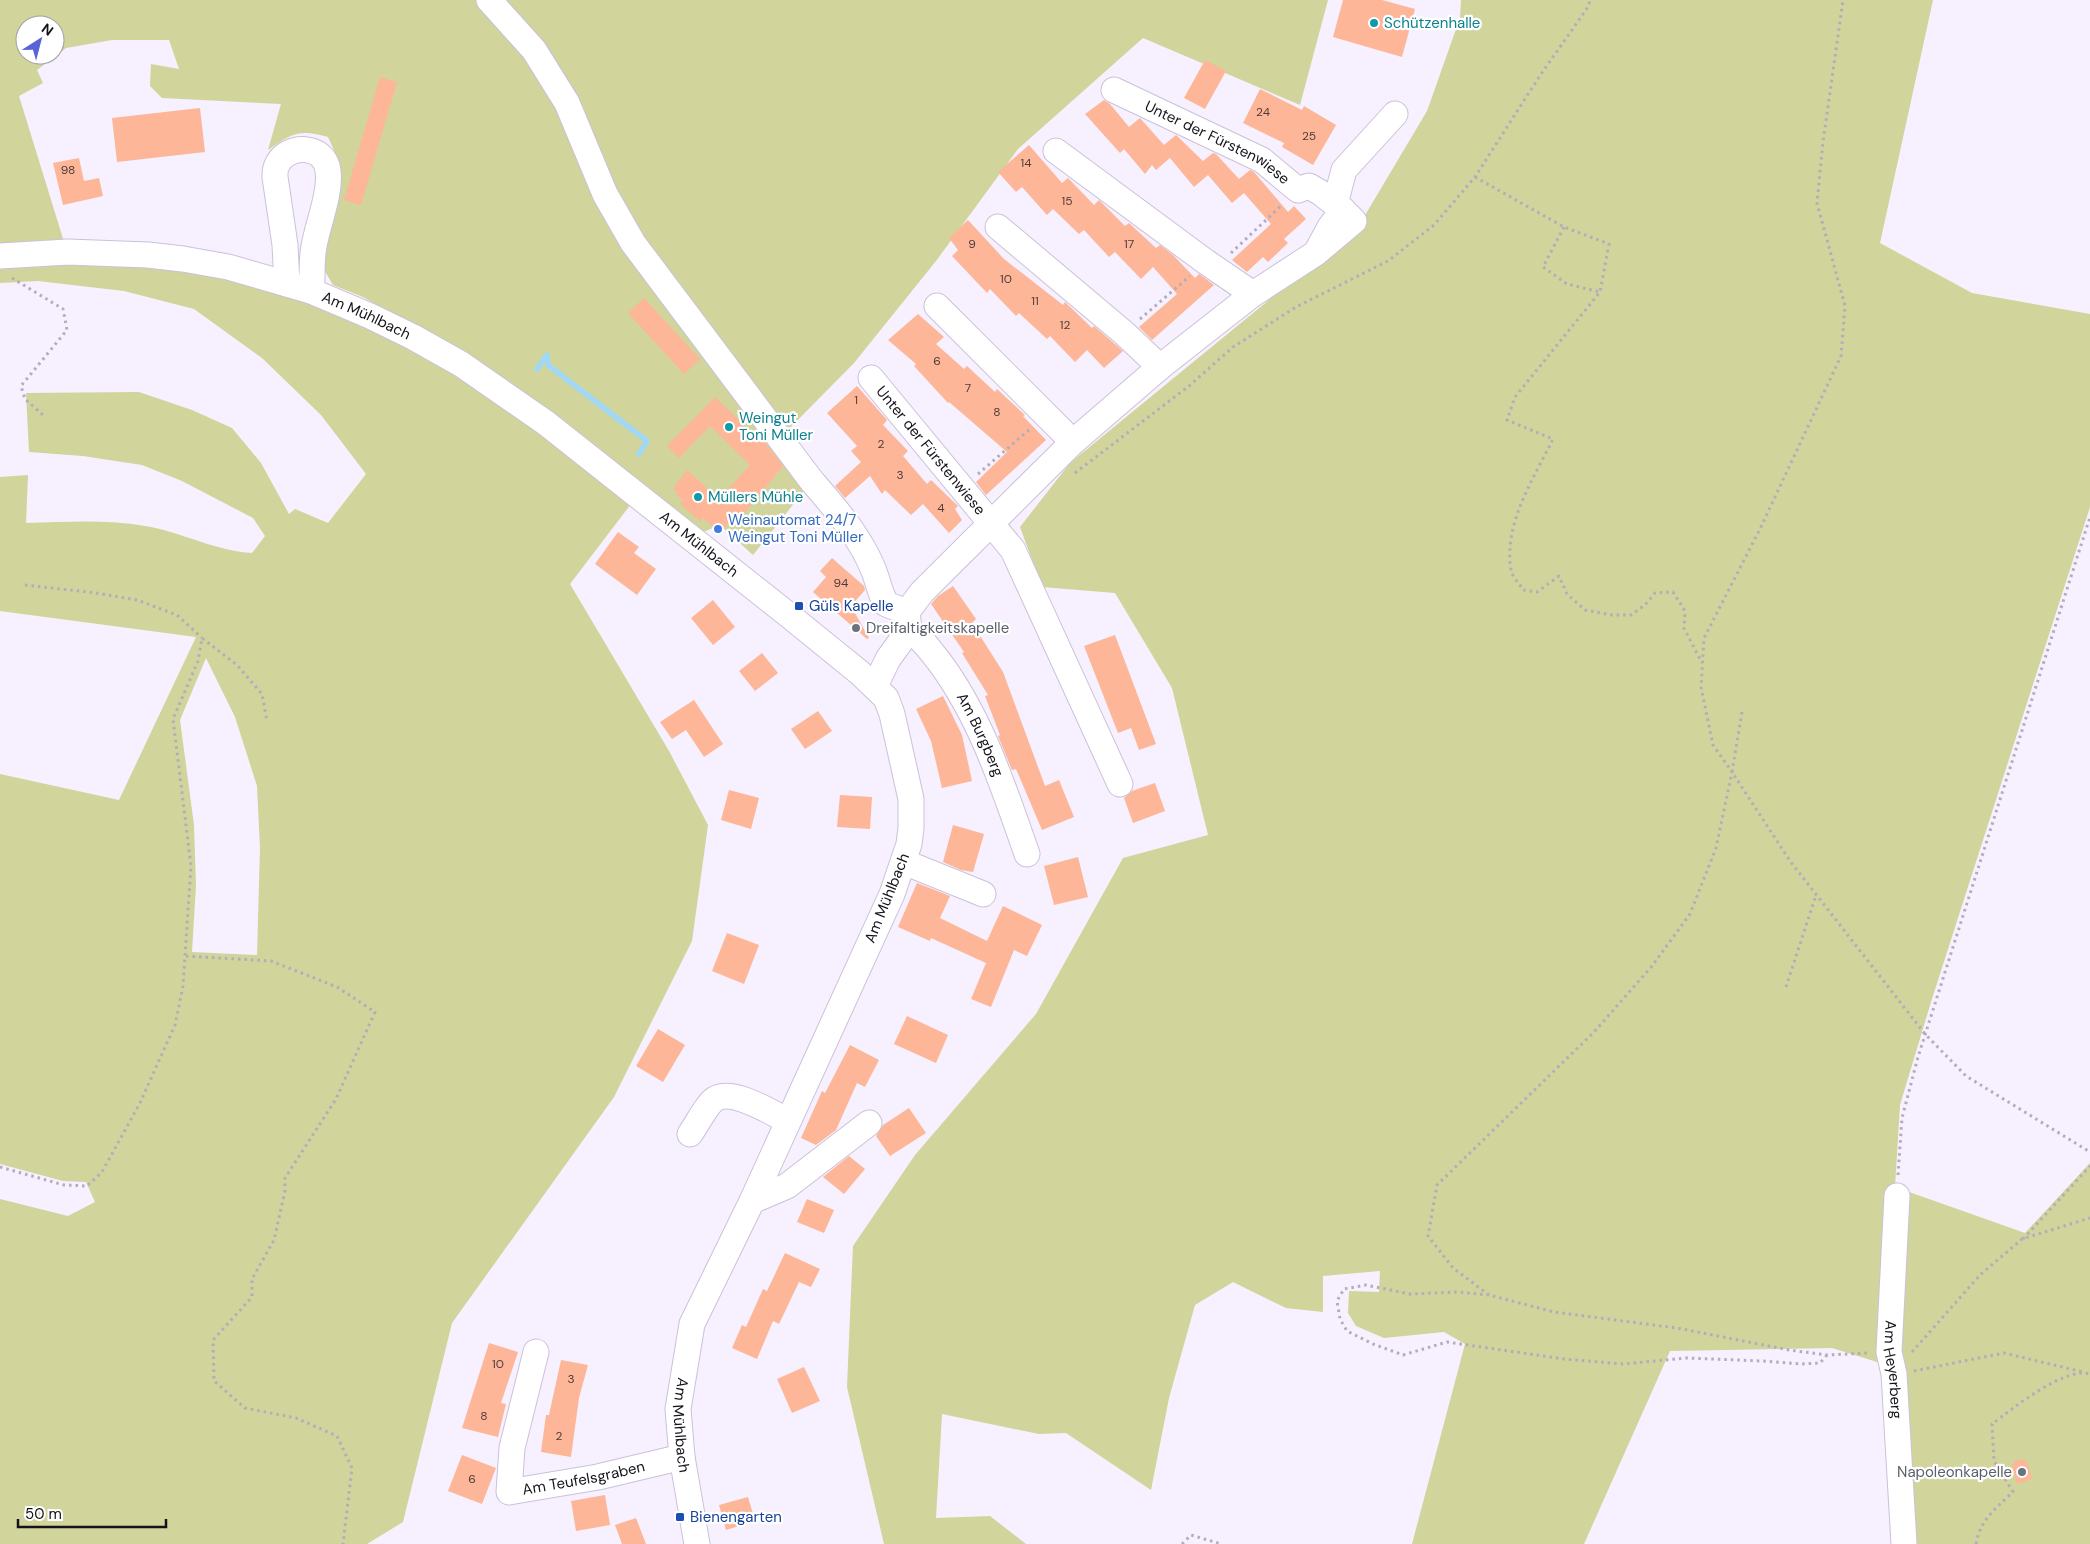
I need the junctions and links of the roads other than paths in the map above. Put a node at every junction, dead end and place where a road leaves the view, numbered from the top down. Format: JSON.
{"nodes":[{"id":1,"x":490,"y":0,"type":"edge"},
{"id":2,"x":1114,"y":90,"type":"dead end"},
{"id":3,"x":1395,"y":114,"type":"dead end"},
{"id":4,"x":1056,"y":151,"type":"dead end"},
{"id":5,"x":1339,"y":207,"type":"junction"},
{"id":6,"x":998,"y":227,"type":"dead end"},
{"id":7,"x":6,"y":255,"type":"edge"},
{"id":8,"x":287,"y":284,"type":"junction"},
{"id":9,"x":311,"y":291,"type":"junction"},
{"id":10,"x":1253,"y":294,"type":"junction"},
{"id":11,"x":937,"y":306,"type":"dead end"},
{"id":12,"x":1160,"y":368,"type":"junction"},
{"id":13,"x":871,"y":378,"type":"dead end"},
{"id":14,"x":1073,"y":442,"type":"junction"},
{"id":15,"x":991,"y":523,"type":"junction"},
{"id":16,"x":908,"y":621,"type":"junction"},
{"id":17,"x":875,"y":686,"type":"junction"},
{"id":18,"x":1120,"y":784,"type":"dead end"},
{"id":19,"x":1027,"y":854,"type":"dead end"},
{"id":20,"x":904,"y":862,"type":"junction"},
{"id":21,"x":984,"y":894,"type":"dead end"},
{"id":22,"x":788,"y":1121,"type":"junction"},
{"id":23,"x":869,"y":1123,"type":"dead end"},
{"id":24,"x":690,"y":1134,"type":"dead end"},
{"id":25,"x":1897,"y":1196,"type":"road end"},
{"id":26,"x":752,"y":1201,"type":"junction"},
{"id":27,"x":536,"y":1352,"type":"dead end"},
{"id":28,"x":682,"y":1458,"type":"junction"},
{"id":29,"x":697,"y":1544,"type":"edge"},
{"id":30,"x":1904,"y":1544,"type":"edge"}],
"edges":[{"from":1,"to":16,"type":"street","name":"Am Burgberg"},
{"from":2,"to":5,"type":"street","name":"Unter der Fürstenwiese"},
{"from":3,"to":5,"type":"street"},
{"from":4,"to":10,"type":"street"},
{"from":5,"to":10,"type":"street","name":"Unter der Fürstenwiese"},
{"from":6,"to":12,"type":"street"},
{"from":7,"to":8,"type":"street","name":"Am Mühlbach"},
{"from":8,"to":9,"type":"street","name":"Am Mühlbach"},
{"from":8,"to":9,"type":"street"},
{"from":9,"to":17,"type":"street","name":"Am Mühlbach"},
{"from":10,"to":12,"type":"street","name":"Unter der Fürstenwiese"},
{"from":11,"to":14,"type":"street"},
{"from":12,"to":14,"type":"street","name":"Unter der Fürstenwiese"},
{"from":13,"to":15,"type":"street","name":"Unter der Fürstenwiese"},
{"from":14,"to":15,"type":"street","name":"Unter der Fürstenwiese"},
{"from":15,"to":16,"type":"street","name":"Unter der Fürstenwiese"},
{"from":15,"to":18,"type":"street","name":"Unter der Fürstenwiese"},
{"from":16,"to":17,"type":"street","name":"Unter der Fürstenwiese"},
{"from":16,"to":19,"type":"street","name":"Am Burgberg"},
{"from":17,"to":20,"type":"street","name":"Am Mühlbach"},
{"from":20,"to":21,"type":"street"},
{"from":20,"to":22,"type":"street","name":"Am Mühlbach"},
{"from":22,"to":24,"type":"street"},
{"from":22,"to":26,"type":"street","name":"Am Mühlbach"},
{"from":23,"to":26,"type":"street"},
{"from":25,"to":30,"type":"street","name":"Am Heyerberg"},
{"from":26,"to":28,"type":"street","name":"Am Mühlbach"},
{"from":27,"to":28,"type":"street","name":"Am Teufelsgraben"},
{"from":28,"to":29,"type":"street","name":"Am Mühlbach"}]}
